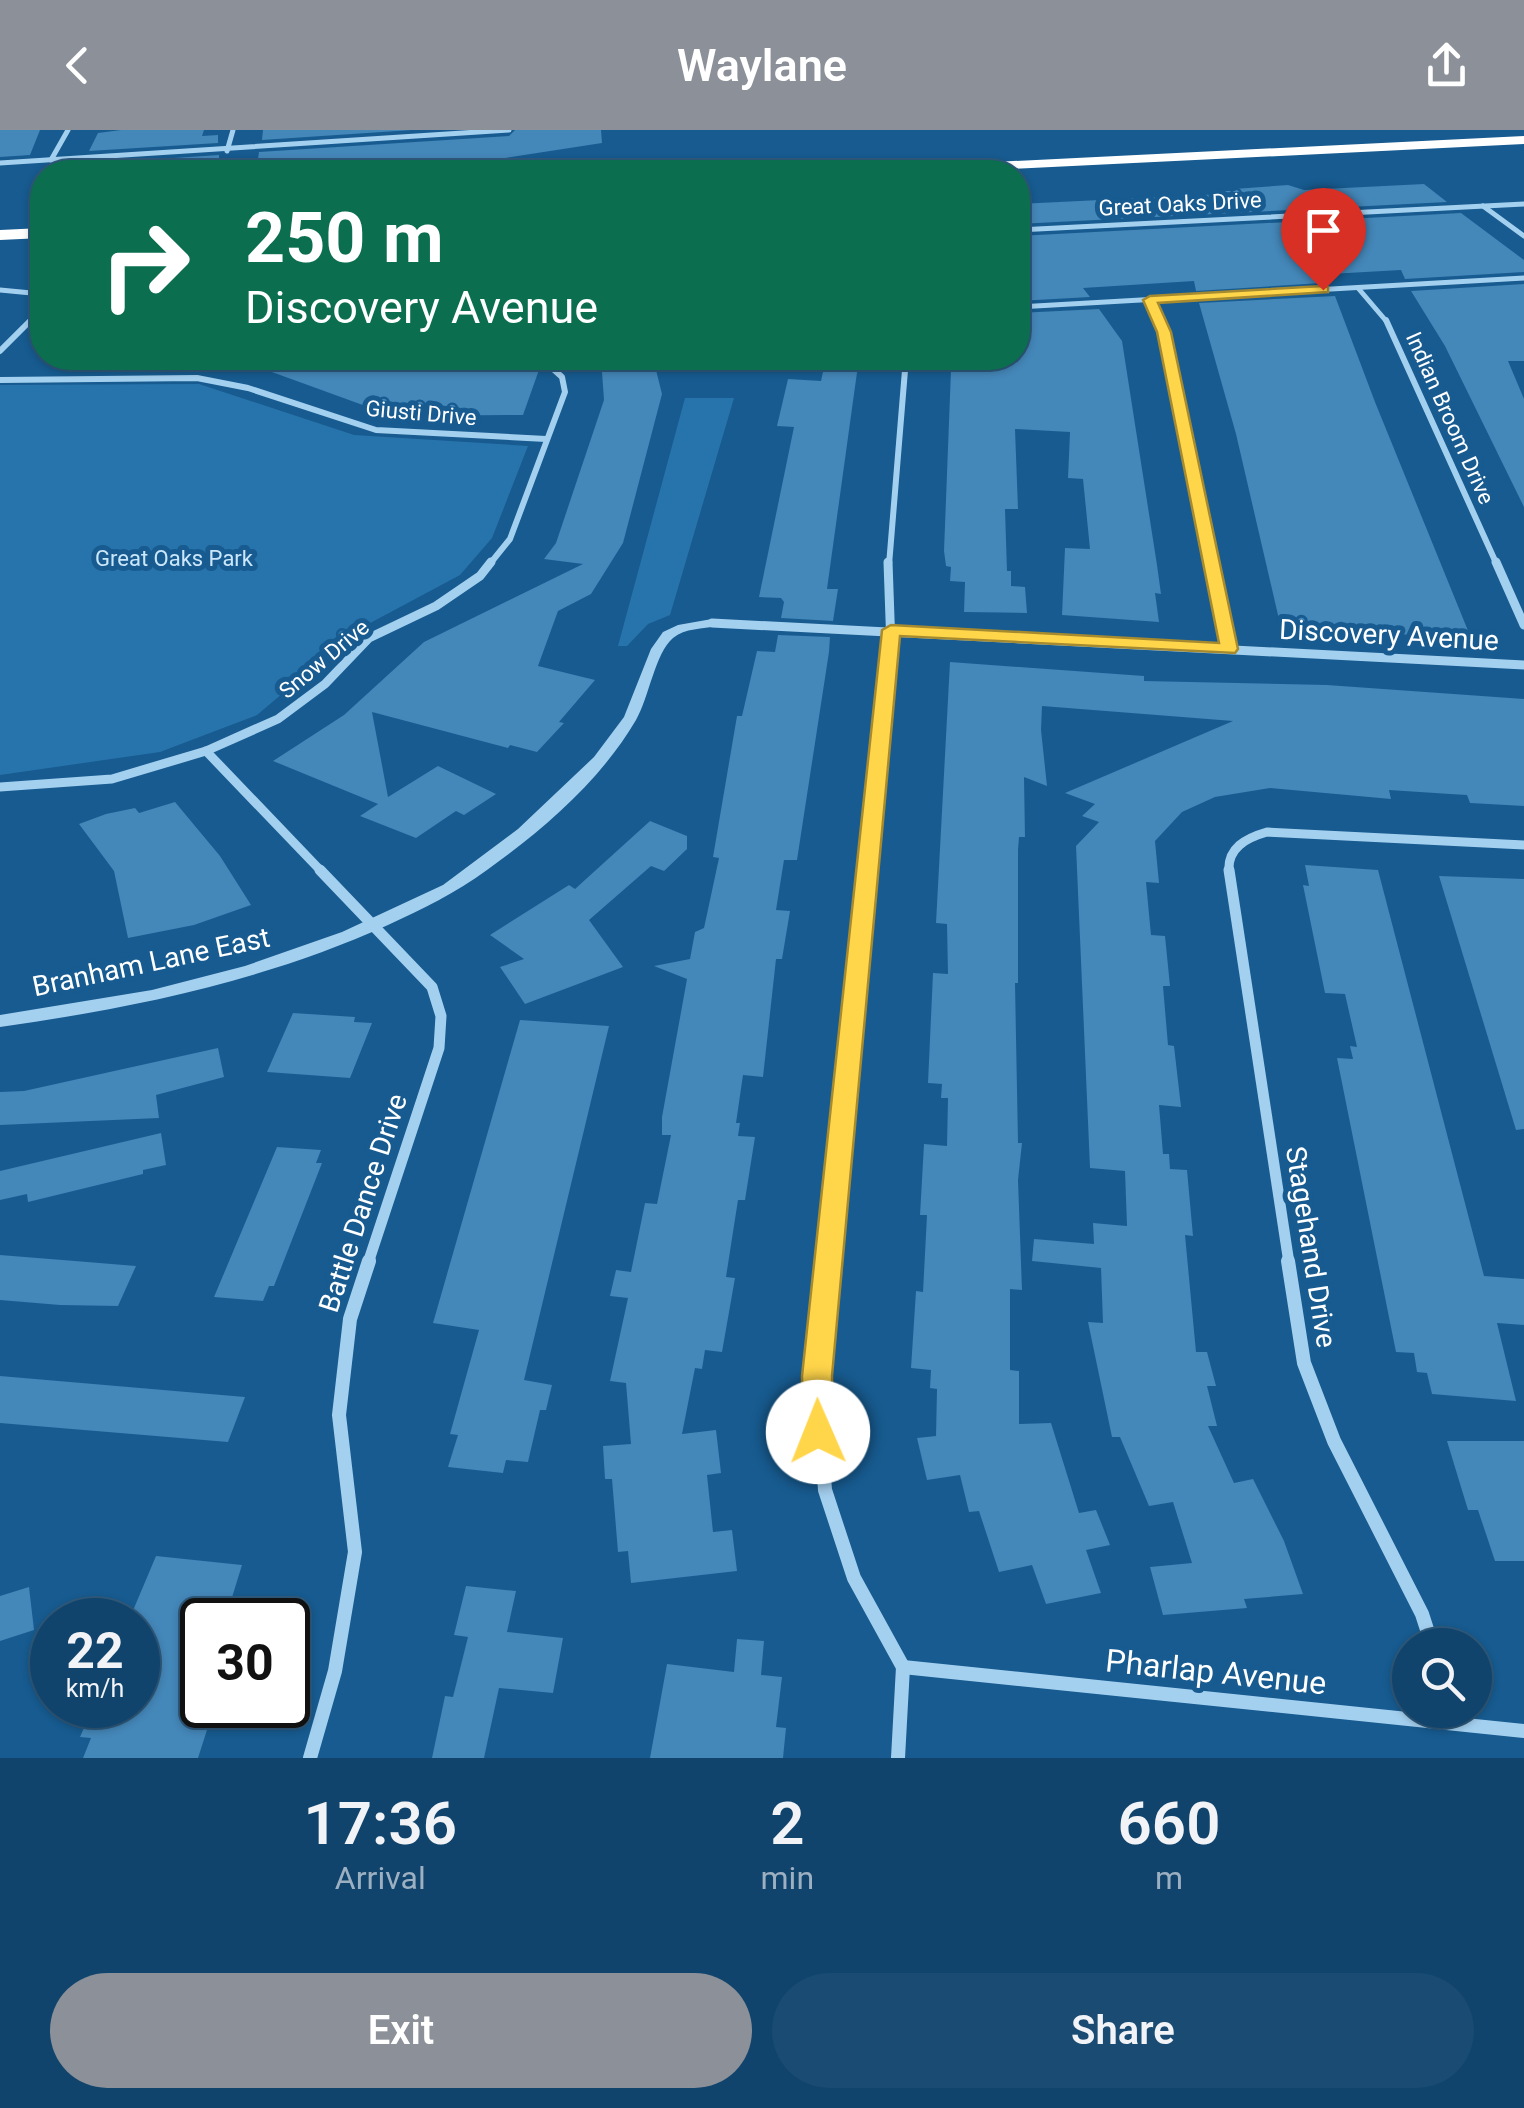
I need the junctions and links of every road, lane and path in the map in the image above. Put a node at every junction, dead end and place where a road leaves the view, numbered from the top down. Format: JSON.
{"nodes":[{"id":1,"x":68,"y":130,"type":"edge"},
{"id":2,"x":233,"y":130,"type":"edge"},
{"id":3,"x":401,"y":130,"type":"edge"},
{"id":4,"x":509,"y":130,"type":"edge"},
{"id":5,"x":400,"y":139,"type":"junction"},
{"id":6,"x":1524,"y":140,"type":"edge"},
{"id":7,"x":228,"y":151,"type":"junction"},
{"id":8,"x":51,"y":160,"type":"joint"},
{"id":9,"x":30,"y":161,"type":"edge"},
{"id":10,"x":0,"y":163,"type":"edge"},
{"id":11,"x":1030,"y":164,"type":"edge"},
{"id":12,"x":1524,"y":204,"type":"edge"},
{"id":13,"x":1483,"y":206,"type":"junction"},
{"id":14,"x":1030,"y":229,"type":"edge"},
{"id":15,"x":30,"y":234,"type":"edge"},
{"id":16,"x":0,"y":235,"type":"edge"},
{"id":17,"x":1524,"y":236,"type":"edge"},
{"id":18,"x":1524,"y":278,"type":"edge"},
{"id":19,"x":1358,"y":288,"type":"junction"},
{"id":20,"x":0,"y":290,"type":"edge"},
{"id":21,"x":30,"y":293,"type":"edge"},
{"id":22,"x":1150,"y":300,"type":"junction"},
{"id":23,"x":1030,"y":306,"type":"edge"},
{"id":24,"x":30,"y":322,"type":"edge"},
{"id":25,"x":0,"y":351,"type":"edge"},
{"id":26,"x":554,"y":370,"type":"edge"},
{"id":27,"x":905,"y":370,"type":"edge"},
{"id":28,"x":0,"y":380,"type":"edge"},
{"id":29,"x":546,"y":438,"type":"junction"},
{"id":30,"x":712,"y":623,"type":"joint"},
{"id":31,"x":1524,"y":624,"type":"edge"},
{"id":32,"x":891,"y":630,"type":"junction"},
{"id":33,"x":1229,"y":649,"type":"junction"},
{"id":34,"x":1524,"y":665,"type":"edge"},
{"id":35,"x":206,"y":751,"type":"junction"},
{"id":36,"x":0,"y":787,"type":"edge"},
{"id":37,"x":1524,"y":845,"type":"edge"},
{"id":38,"x":376,"y":924,"type":"junction"},
{"id":39,"x":0,"y":1021,"type":"edge"},
{"id":40,"x":1427,"y":1628,"type":"edge"},
{"id":41,"x":903,"y":1667,"type":"junction"},
{"id":42,"x":1392,"y":1712,"type":"edge"},
{"id":43,"x":1492,"y":1724,"type":"edge"},
{"id":44,"x":1524,"y":1730,"type":"edge"},
{"id":45,"x":310,"y":1758,"type":"edge"},
{"id":46,"x":898,"y":1758,"type":"edge"}],
"edges":[{"from":1,"to":8,"type":"street"},
{"from":2,"to":7,"type":"street"},
{"from":3,"to":5,"type":"street"},
{"from":4,"to":5,"type":"street"},
{"from":5,"to":7,"type":"street"},
{"from":6,"to":11,"type":"highway"},
{"from":7,"to":8,"type":"street"},
{"from":9,"to":10,"type":"street"},
{"from":12,"to":13,"type":"street","name":"Great Oaks Drive"},
{"from":13,"to":14,"type":"street","name":"Great Oaks Drive"},
{"from":13,"to":17,"type":"street"},
{"from":15,"to":16,"type":"highway"},
{"from":18,"to":19,"type":"street"},
{"from":19,"to":22,"type":"street"},
{"from":19,"to":31,"type":"street","name":"Indian Broom Drive"},
{"from":20,"to":21,"type":"street"},
{"from":22,"to":23,"type":"street"},
{"from":22,"to":33,"type":"street"},
{"from":24,"to":25,"type":"street"},
{"from":26,"to":29,"type":"street","name":"Snow Drive"},
{"from":27,"to":32,"type":"street"},
{"from":28,"to":29,"type":"street","name":"Giusti Drive"},
{"from":29,"to":35,"type":"street","name":"Snow Drive"},
{"from":30,"to":32,"type":"street","name":"Discovery Avenue"},
{"from":30,"to":38,"type":"street","name":"Branham Lane East"},
{"from":32,"to":33,"type":"street","name":"Discovery Avenue"},
{"from":32,"to":41,"type":"street"},
{"from":33,"to":34,"type":"street","name":"Discovery Avenue"},
{"from":35,"to":36,"type":"street","name":"Snow Drive"},
{"from":35,"to":38,"type":"street","name":"Battle Dance Drive"},
{"from":37,"to":40,"type":"street","name":"Stagehand Drive"},
{"from":38,"to":39,"type":"street","name":"Branham Lane East"},
{"from":38,"to":45,"type":"street","name":"Battle Dance Drive"},
{"from":41,"to":42,"type":"street","name":"Pharlap Avenue"},
{"from":41,"to":46,"type":"street"},
{"from":43,"to":44,"type":"street","name":"Pharlap Avenue"}]}
